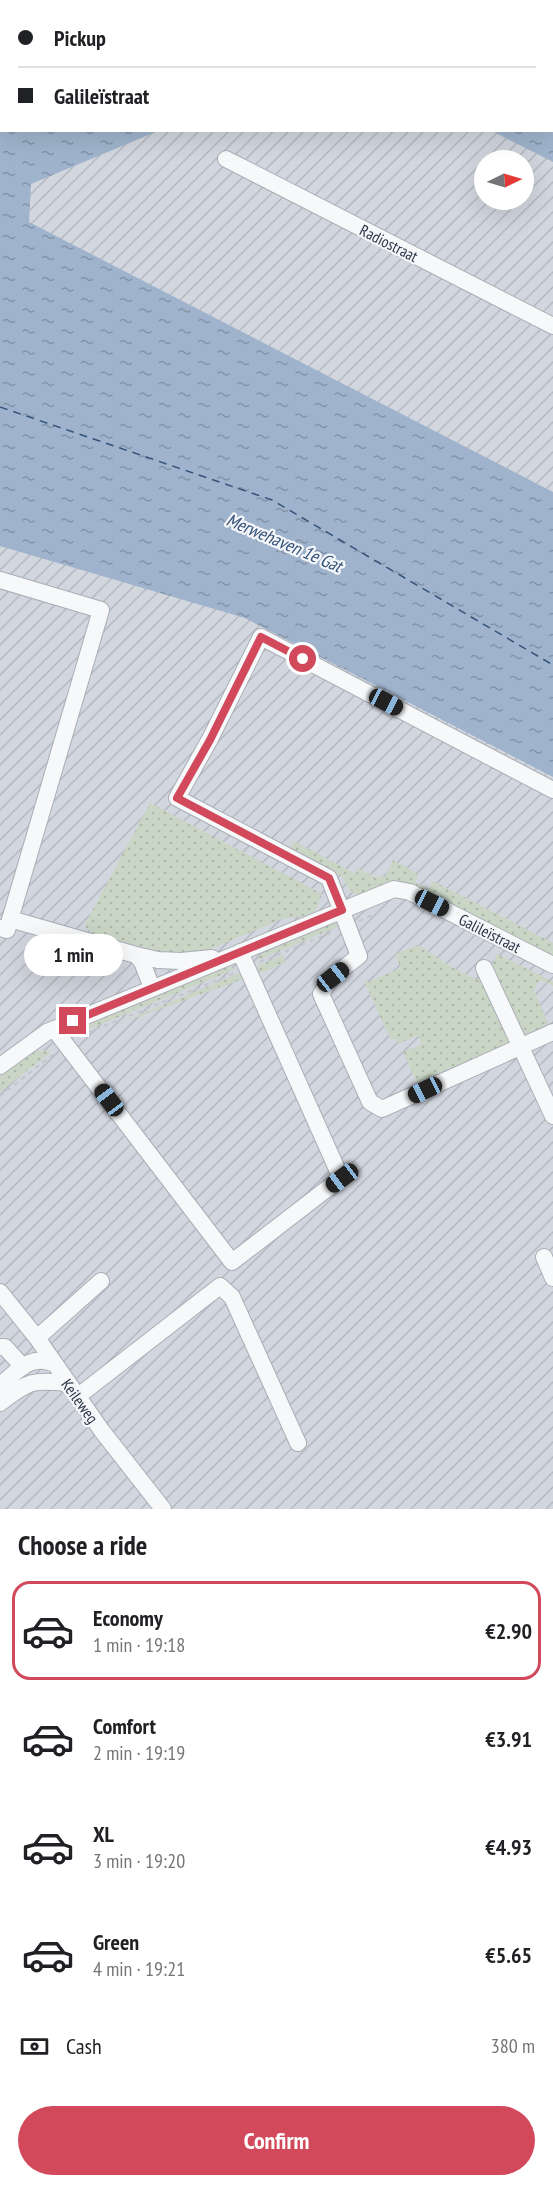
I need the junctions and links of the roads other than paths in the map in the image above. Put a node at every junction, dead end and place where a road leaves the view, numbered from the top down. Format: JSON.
{"nodes":[{"id":1,"x":226,"y":159,"type":"dead end"},
{"id":2,"x":553,"y":326,"type":"edge"},
{"id":3,"x":0,"y":580,"type":"edge"},
{"id":4,"x":553,"y":789,"type":"edge"},
{"id":5,"x":345,"y":918,"type":"junction"},
{"id":6,"x":5,"y":923,"type":"edge"},
{"id":7,"x":136,"y":955,"type":"junction"},
{"id":8,"x":234,"y":955,"type":"junction"},
{"id":9,"x":157,"y":960,"type":"junction"},
{"id":10,"x":553,"y":965,"type":"edge"},
{"id":11,"x":484,"y":968,"type":"dead end"},
{"id":12,"x":158,"y":986,"type":"junction"},
{"id":13,"x":54,"y":1029,"type":"junction"},
{"id":14,"x":553,"y":1032,"type":"edge"},
{"id":15,"x":520,"y":1047,"type":"junction"},
{"id":16,"x":0,"y":1066,"type":"edge"},
{"id":17,"x":553,"y":1116,"type":"edge"},
{"id":18,"x":544,"y":1257,"type":"dead end"},
{"id":19,"x":553,"y":1278,"type":"edge"},
{"id":20,"x":101,"y":1281,"type":"dead end"},
{"id":21,"x":0,"y":1292,"type":"edge"},
{"id":22,"x":37,"y":1338,"type":"junction"},
{"id":23,"x":0,"y":1347,"type":"edge"},
{"id":24,"x":52,"y":1363,"type":"junction"},
{"id":25,"x":23,"y":1367,"type":"junction"},
{"id":26,"x":67,"y":1383,"type":"junction"},
{"id":27,"x":0,"y":1385,"type":"edge"},
{"id":28,"x":77,"y":1397,"type":"junction"},
{"id":29,"x":0,"y":1403,"type":"edge"},
{"id":30,"x":298,"y":1443,"type":"dead end"},
{"id":31,"x":163,"y":1509,"type":"edge"}],
"edges":[{"from":1,"to":2,"type":"street","name":"Radiostraat"},
{"from":3,"to":6,"type":"street"},
{"from":4,"to":5,"type":"street"},
{"from":5,"to":8,"type":"street","name":"Galileïstraat"},
{"from":5,"to":10,"type":"street","name":"Galileïstraat"},
{"from":5,"to":15,"type":"street"},
{"from":6,"to":7,"type":"street"},
{"from":7,"to":9,"type":"street"},
{"from":7,"to":12,"type":"street"},
{"from":8,"to":9,"type":"street"},
{"from":8,"to":12,"type":"street","name":"Galileïstraat"},
{"from":8,"to":13,"type":"street"},
{"from":9,"to":12,"type":"street"},
{"from":11,"to":15,"type":"street"},
{"from":12,"to":13,"type":"street","name":"Galileïstraat"},
{"from":13,"to":16,"type":"street","name":"Galileïstraat"},
{"from":14,"to":15,"type":"street"},
{"from":15,"to":17,"type":"street"},
{"from":18,"to":19,"type":"street"},
{"from":20,"to":22,"type":"street"},
{"from":21,"to":22,"type":"street","name":"Keileweg"},
{"from":22,"to":24,"type":"street","name":"Keileweg"},
{"from":23,"to":25,"type":"street"},
{"from":24,"to":25,"type":"street"},
{"from":24,"to":26,"type":"street","name":"Keileweg"},
{"from":25,"to":27,"type":"street"},
{"from":26,"to":28,"type":"street","name":"Keileweg"},
{"from":26,"to":29,"type":"street"},
{"from":28,"to":30,"type":"street"},
{"from":28,"to":31,"type":"street","name":"Keileweg"}]}
